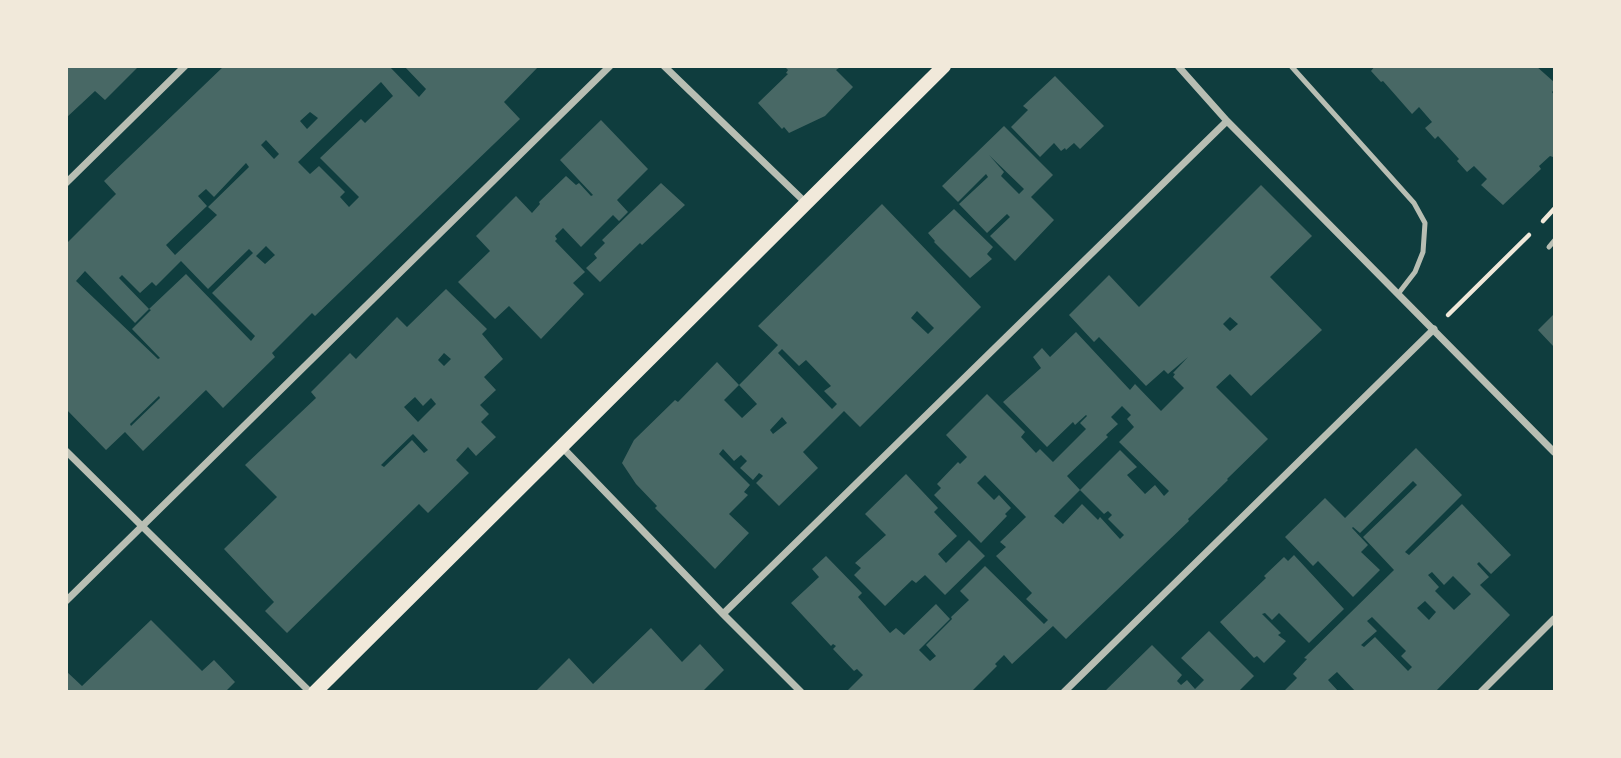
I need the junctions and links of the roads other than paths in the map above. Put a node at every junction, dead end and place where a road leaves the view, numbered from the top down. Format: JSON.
{"nodes":[{"id":1,"x":186,"y":66,"type":"edge"},
{"id":2,"x":610,"y":66,"type":"edge"},
{"id":3,"x":664,"y":66,"type":"edge"},
{"id":4,"x":944,"y":66,"type":"edge"},
{"id":5,"x":1178,"y":66,"type":"edge"},
{"id":6,"x":1291,"y":66,"type":"edge"},
{"id":7,"x":1227,"y":121,"type":"junction"},
{"id":8,"x":66,"y":183,"type":"edge"},
{"id":9,"x":806,"y":203,"type":"junction"},
{"id":10,"x":1555,"y":241,"type":"edge"},
{"id":11,"x":1549,"y":247,"type":"dead end"},
{"id":12,"x":1398,"y":293,"type":"junction"},
{"id":13,"x":1434,"y":329,"type":"junction"},
{"id":14,"x":562,"y":446,"type":"junction"},
{"id":15,"x":66,"y":452,"type":"edge"},
{"id":16,"x":1555,"y":453,"type":"edge"},
{"id":17,"x":142,"y":526,"type":"junction"},
{"id":18,"x":66,"y":601,"type":"edge"},
{"id":19,"x":723,"y":614,"type":"junction"},
{"id":20,"x":1555,"y":620,"type":"edge"},
{"id":21,"x":313,"y":691,"type":"edge"},
{"id":22,"x":801,"y":691,"type":"edge"},
{"id":23,"x":1064,"y":691,"type":"edge"},
{"id":24,"x":1480,"y":691,"type":"edge"}],
"edges":[{"from":1,"to":8,"type":"street"},
{"from":2,"to":17,"type":"street"},
{"from":3,"to":9,"type":"street"},
{"from":4,"to":9,"type":"main road"},
{"from":5,"to":7,"type":"street"},
{"from":6,"to":12,"type":"lane"},
{"from":7,"to":12,"type":"street"},
{"from":7,"to":19,"type":"street"},
{"from":9,"to":14,"type":"main road"},
{"from":10,"to":11,"type":"lane"},
{"from":12,"to":13,"type":"street"},
{"from":13,"to":16,"type":"street"},
{"from":13,"to":23,"type":"street"},
{"from":14,"to":19,"type":"street"},
{"from":14,"to":21,"type":"main road"},
{"from":15,"to":17,"type":"street"},
{"from":17,"to":18,"type":"street"},
{"from":17,"to":21,"type":"street"},
{"from":19,"to":22,"type":"street"},
{"from":20,"to":24,"type":"street"}]}
